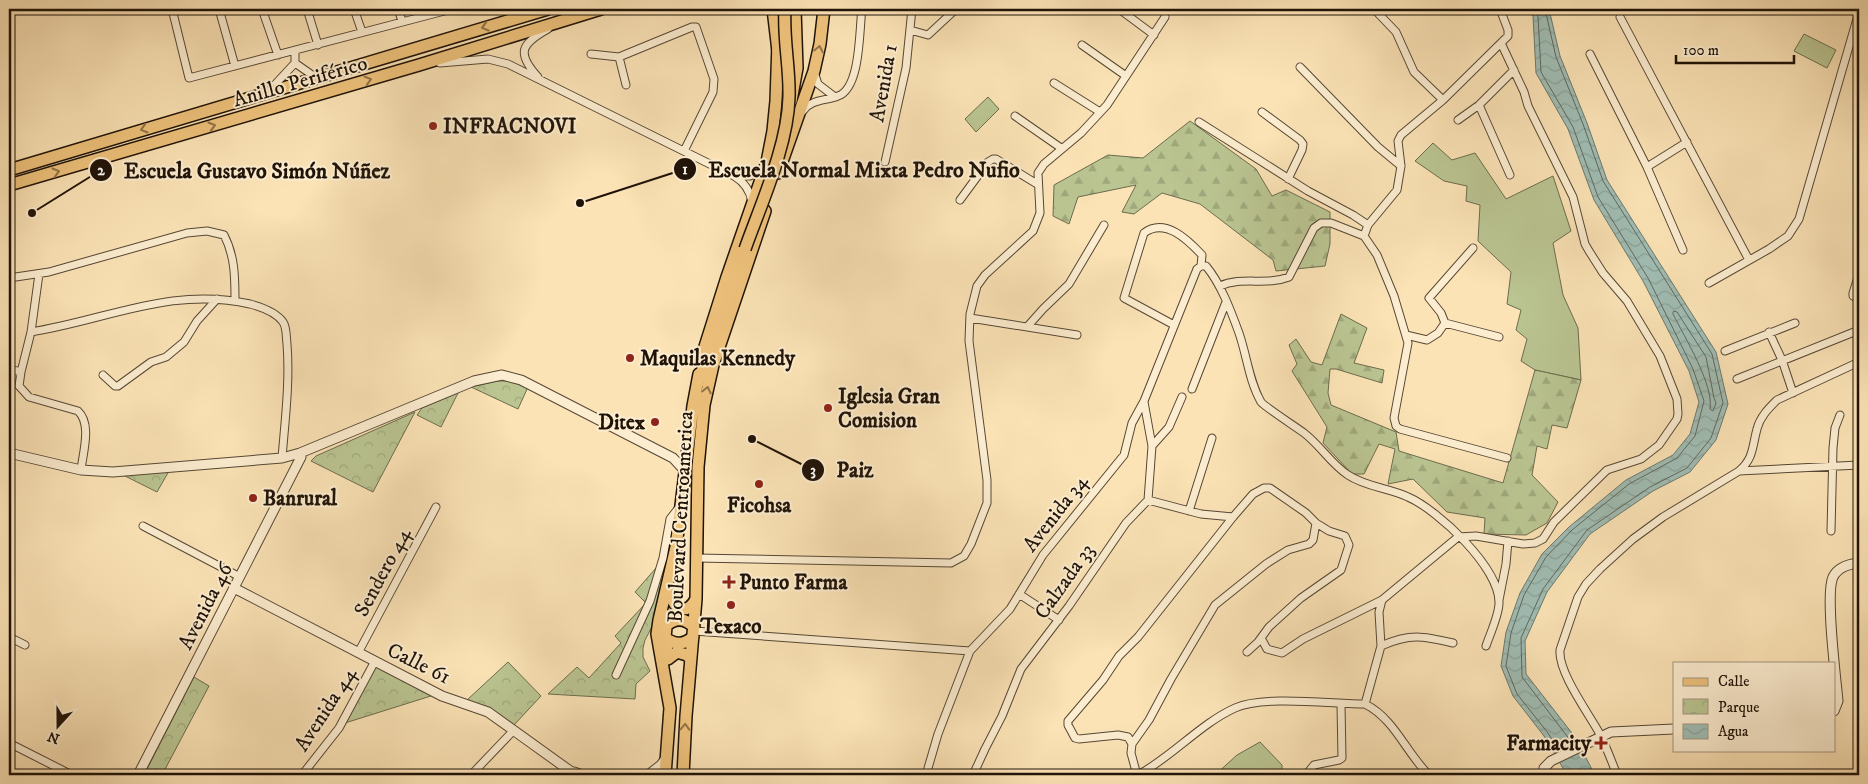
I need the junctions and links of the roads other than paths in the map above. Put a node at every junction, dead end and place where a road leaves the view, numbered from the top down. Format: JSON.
{"nodes":[{"id":1,"x":172,"y":9,"type":"edge"},
{"id":2,"x":218,"y":9,"type":"edge"},
{"id":3,"x":262,"y":9,"type":"edge"},
{"id":4,"x":307,"y":9,"type":"edge"},
{"id":5,"x":354,"y":9,"type":"edge"},
{"id":6,"x":398,"y":9,"type":"edge"},
{"id":7,"x":452,"y":9,"type":"edge"},
{"id":8,"x":548,"y":9,"type":"edge"},
{"id":9,"x":601,"y":9,"type":"edge"},
{"id":10,"x":773,"y":9,"type":"edge"},
{"id":11,"x":779,"y":9,"type":"edge"},
{"id":12,"x":785,"y":9,"type":"edge"},
{"id":13,"x":795,"y":9,"type":"edge"},
{"id":14,"x":824,"y":9,"type":"edge"},
{"id":15,"x":862,"y":9,"type":"edge"},
{"id":16,"x":912,"y":9,"type":"edge"},
{"id":17,"x":956,"y":9,"type":"edge"},
{"id":18,"x":1119,"y":9,"type":"edge"},
{"id":19,"x":1374,"y":9,"type":"edge"},
{"id":20,"x":1500,"y":9,"type":"edge"},
{"id":21,"x":1859,"y":12,"type":"edge"},
{"id":22,"x":1620,"y":16,"type":"dead end"},
{"id":23,"x":1166,"y":17,"type":"dead end"},
{"id":24,"x":402,"y":21,"type":"junction"},
{"id":25,"x":563,"y":21,"type":"junction"},
{"id":26,"x":910,"y":30,"type":"junction"},
{"id":27,"x":362,"y":32,"type":"junction"},
{"id":28,"x":1154,"y":35,"type":"junction"},
{"id":29,"x":1501,"y":43,"type":"junction"},
{"id":30,"x":318,"y":45,"type":"junction"},
{"id":31,"x":1082,"y":45,"type":"dead end"},
{"id":32,"x":295,"y":51,"type":"junction"},
{"id":33,"x":778,"y":51,"type":"junction"},
{"id":34,"x":591,"y":54,"type":"dead end"},
{"id":35,"x":1590,"y":54,"type":"dead end"},
{"id":36,"x":278,"y":55,"type":"junction"},
{"id":37,"x":619,"y":57,"type":"junction"},
{"id":38,"x":295,"y":63,"type":"junction"},
{"id":39,"x":419,"y":65,"type":"junction"},
{"id":40,"x":235,"y":66,"type":"junction"},
{"id":41,"x":1300,"y":67,"type":"dead end"},
{"id":42,"x":1514,"y":70,"type":"junction"},
{"id":43,"x":814,"y":71,"type":"junction"},
{"id":44,"x":1126,"y":76,"type":"junction"},
{"id":45,"x":315,"y":77,"type":"junction"},
{"id":46,"x":540,"y":79,"type":"junction"},
{"id":47,"x":1054,"y":83,"type":"dead end"},
{"id":48,"x":626,"y":85,"type":"dead end"},
{"id":49,"x":268,"y":92,"type":"junction"},
{"id":50,"x":835,"y":97,"type":"junction"},
{"id":51,"x":1443,"y":100,"type":"junction"},
{"id":52,"x":1479,"y":105,"type":"junction"},
{"id":53,"x":1100,"y":112,"type":"junction"},
{"id":54,"x":1262,"y":112,"type":"dead end"},
{"id":55,"x":1016,"y":116,"type":"dead end"},
{"id":56,"x":798,"y":118,"type":"junction"},
{"id":57,"x":1458,"y":120,"type":"dead end"},
{"id":58,"x":1199,"y":122,"type":"dead end"},
{"id":59,"x":1687,"y":142,"type":"junction"},
{"id":60,"x":1061,"y":148,"type":"junction"},
{"id":61,"x":684,"y":151,"type":"junction"},
{"id":62,"x":885,"y":162,"type":"dead end"},
{"id":63,"x":766,"y":165,"type":"junction"},
{"id":64,"x":1401,"y":166,"type":"junction"},
{"id":65,"x":1647,"y":167,"type":"junction"},
{"id":66,"x":9,"y":170,"type":"edge"},
{"id":67,"x":1510,"y":175,"type":"dead end"},
{"id":68,"x":734,"y":176,"type":"junction"},
{"id":69,"x":1288,"y":178,"type":"junction"},
{"id":70,"x":1037,"y":184,"type":"junction"},
{"id":71,"x":9,"y":185,"type":"edge"},
{"id":72,"x":960,"y":200,"type":"dead end"},
{"id":73,"x":752,"y":204,"type":"junction"},
{"id":74,"x":1104,"y":224,"type":"dead end"},
{"id":75,"x":1368,"y":225,"type":"junction"},
{"id":76,"x":1364,"y":236,"type":"junction"},
{"id":77,"x":1473,"y":248,"type":"dead end"},
{"id":78,"x":1683,"y":250,"type":"dead end"},
{"id":79,"x":1749,"y":260,"type":"junction"},
{"id":80,"x":1200,"y":266,"type":"junction"},
{"id":81,"x":40,"y":274,"type":"junction"},
{"id":82,"x":1859,"y":274,"type":"edge"},
{"id":83,"x":9,"y":278,"type":"edge"},
{"id":84,"x":1709,"y":283,"type":"dead end"},
{"id":85,"x":1220,"y":286,"type":"junction"},
{"id":86,"x":217,"y":298,"type":"junction"},
{"id":87,"x":1859,"y":299,"type":"edge"},
{"id":88,"x":235,"y":301,"type":"junction"},
{"id":89,"x":1226,"y":302,"type":"junction"},
{"id":90,"x":970,"y":318,"type":"junction"},
{"id":91,"x":1445,"y":323,"type":"junction"},
{"id":92,"x":1795,"y":323,"type":"dead end"},
{"id":93,"x":1174,"y":325,"type":"junction"},
{"id":94,"x":1027,"y":327,"type":"junction"},
{"id":95,"x":1859,"y":330,"type":"edge"},
{"id":96,"x":31,"y":332,"type":"junction"},
{"id":97,"x":1769,"y":332,"type":"junction"},
{"id":98,"x":1077,"y":335,"type":"dead end"},
{"id":99,"x":1406,"y":335,"type":"junction"},
{"id":100,"x":1499,"y":337,"type":"dead end"},
{"id":101,"x":1725,"y":351,"type":"dead end"},
{"id":102,"x":1782,"y":360,"type":"junction"},
{"id":103,"x":1859,"y":362,"type":"edge"},
{"id":104,"x":9,"y":369,"type":"edge"},
{"id":105,"x":21,"y":372,"type":"junction"},
{"id":106,"x":103,"y":374,"type":"dead end"},
{"id":107,"x":1737,"y":379,"type":"dead end"},
{"id":108,"x":698,"y":383,"type":"junction"},
{"id":109,"x":1192,"y":389,"type":"dead end"},
{"id":110,"x":1793,"y":393,"type":"junction"},
{"id":111,"x":1182,"y":397,"type":"dead end"},
{"id":112,"x":1144,"y":401,"type":"junction"},
{"id":113,"x":1840,"y":415,"type":"dead end"},
{"id":114,"x":1212,"y":438,"type":"dead end"},
{"id":115,"x":1152,"y":446,"type":"junction"},
{"id":116,"x":300,"y":452,"type":"junction"},
{"id":117,"x":9,"y":453,"type":"edge"},
{"id":118,"x":282,"y":458,"type":"junction"},
{"id":119,"x":673,"y":458,"type":"junction"},
{"id":120,"x":1507,"y":458,"type":"dead end"},
{"id":121,"x":686,"y":462,"type":"junction"},
{"id":122,"x":1859,"y":465,"type":"edge"},
{"id":123,"x":1833,"y":466,"type":"junction"},
{"id":124,"x":81,"y":470,"type":"junction"},
{"id":125,"x":1739,"y":472,"type":"junction"},
{"id":126,"x":1148,"y":500,"type":"junction"},
{"id":127,"x":682,"y":504,"type":"junction"},
{"id":128,"x":436,"y":507,"type":"dead end"},
{"id":129,"x":1189,"y":511,"type":"junction"},
{"id":130,"x":1233,"y":517,"type":"junction"},
{"id":131,"x":1316,"y":523,"type":"junction"},
{"id":132,"x":142,"y":526,"type":"dead end"},
{"id":133,"x":1832,"y":531,"type":"dead end"},
{"id":134,"x":1458,"y":537,"type":"junction"},
{"id":135,"x":1508,"y":541,"type":"junction"},
{"id":136,"x":696,"y":558,"type":"junction"},
{"id":137,"x":1859,"y":563,"type":"edge"},
{"id":138,"x":240,"y":577,"type":"junction"},
{"id":139,"x":234,"y":588,"type":"junction"},
{"id":140,"x":672,"y":594,"type":"junction"},
{"id":141,"x":1019,"y":594,"type":"junction"},
{"id":142,"x":696,"y":599,"type":"junction"},
{"id":143,"x":1382,"y":600,"type":"junction"},
{"id":144,"x":1499,"y":602,"type":"junction"},
{"id":145,"x":1059,"y":620,"type":"junction"},
{"id":146,"x":666,"y":632,"type":"junction"},
{"id":147,"x":694,"y":632,"type":"junction"},
{"id":148,"x":9,"y":637,"type":"edge"},
{"id":149,"x":1261,"y":638,"type":"junction"},
{"id":150,"x":1453,"y":643,"type":"dead end"},
{"id":151,"x":24,"y":645,"type":"dead end"},
{"id":152,"x":1381,"y":646,"type":"junction"},
{"id":153,"x":1486,"y":646,"type":"dead end"},
{"id":154,"x":970,"y":651,"type":"junction"},
{"id":155,"x":1247,"y":652,"type":"dead end"},
{"id":156,"x":358,"y":653,"type":"junction"},
{"id":157,"x":668,"y":659,"type":"junction"},
{"id":158,"x":691,"y":659,"type":"junction"},
{"id":159,"x":375,"y":662,"type":"junction"},
{"id":160,"x":1835,"y":662,"type":"edge"},
{"id":161,"x":616,"y":675,"type":"dead end"},
{"id":162,"x":1836,"y":675,"type":"edge"},
{"id":163,"x":1341,"y":704,"type":"junction"},
{"id":164,"x":1365,"y":704,"type":"junction"},
{"id":165,"x":1836,"y":706,"type":"edge"},
{"id":166,"x":670,"y":708,"type":"junction"},
{"id":167,"x":1673,"y":729,"type":"edge"},
{"id":168,"x":514,"y":730,"type":"junction"},
{"id":169,"x":1598,"y":738,"type":"junction"},
{"id":170,"x":11,"y":744,"type":"edge"},
{"id":171,"x":1132,"y":744,"type":"junction"},
{"id":172,"x":9,"y":752,"type":"edge"},
{"id":173,"x":667,"y":757,"type":"junction"},
{"id":174,"x":1421,"y":768,"type":"junction"},
{"id":175,"x":575,"y":774,"type":"edge"},
{"id":176,"x":72,"y":775,"type":"edge"},
{"id":177,"x":138,"y":775,"type":"edge"},
{"id":178,"x":302,"y":775,"type":"edge"},
{"id":179,"x":471,"y":775,"type":"edge"},
{"id":180,"x":648,"y":775,"type":"edge"},
{"id":181,"x":665,"y":775,"type":"edge"},
{"id":182,"x":683,"y":775,"type":"edge"},
{"id":183,"x":926,"y":775,"type":"edge"},
{"id":184,"x":973,"y":775,"type":"edge"},
{"id":185,"x":1137,"y":775,"type":"edge"},
{"id":186,"x":1306,"y":775,"type":"edge"},
{"id":187,"x":1415,"y":775,"type":"edge"},
{"id":188,"x":1429,"y":775,"type":"edge"},
{"id":189,"x":1544,"y":775,"type":"edge"},
{"id":190,"x":1617,"y":775,"type":"edge"}],
"edges":[{"from":1,"to":40,"type":"street"},
{"from":2,"to":40,"type":"street"},
{"from":3,"to":36,"type":"street"},
{"from":4,"to":30,"type":"street"},
{"from":5,"to":27,"type":"street"},
{"from":6,"to":24,"type":"street"},
{"from":7,"to":24,"type":"street"},
{"from":8,"to":45,"type":"main road","name":"Anillo Periférico","one_way":true},
{"from":9,"to":25,"type":"main road","name":"Anillo Periférico"},
{"from":10,"to":33,"type":"main road"},
{"from":11,"to":33,"type":"main road","name":"Boulevard Centroamerica"},
{"from":12,"to":108,"type":"main road","bridge":true},
{"from":13,"to":63,"type":"main road"},
{"from":43,"to":14,"type":"main road","name":"Boulevard Centroamerica","one_way":true},
{"from":15,"to":50,"type":"street"},
{"from":16,"to":26,"type":"street","name":"Avenida 1"},
{"from":17,"to":26,"type":"street"},
{"from":18,"to":28,"type":"street"},
{"from":19,"to":51,"type":"street"},
{"from":20,"to":29,"type":"street"},
{"from":21,"to":79,"type":"street"},
{"from":22,"to":59,"type":"street"},
{"from":23,"to":28,"type":"street"},
{"from":24,"to":27,"type":"street"},
{"from":25,"to":39,"type":"main road","name":"Anillo Periférico"},
{"from":25,"to":46,"type":"street"},
{"from":26,"to":62,"type":"street","name":"Avenida 1"},
{"from":27,"to":30,"type":"street"},
{"from":28,"to":44,"type":"street"},
{"from":29,"to":42,"type":"street"},
{"from":29,"to":51,"type":"street"},
{"from":30,"to":32,"type":"street"},
{"from":31,"to":44,"type":"street"},
{"from":32,"to":36,"type":"street"},
{"from":32,"to":38,"type":"street"},
{"from":33,"to":63,"type":"main road","name":"Boulevard Centroamerica"},
{"from":34,"to":37,"type":"street"},
{"from":35,"to":65,"type":"street"},
{"from":36,"to":40,"type":"street"},
{"from":37,"to":48,"type":"street"},
{"from":37,"to":61,"type":"street"},
{"from":38,"to":45,"type":"street"},
{"from":38,"to":49,"type":"street"},
{"from":39,"to":46,"type":"street"},
{"from":71,"to":39,"type":"main road","name":"Anillo Periférico","one_way":true},
{"from":41,"to":64,"type":"street"},
{"from":42,"to":52,"type":"street"},
{"from":42,"to":135,"type":"street"},
{"from":43,"to":50,"type":"street"},
{"from":43,"to":56,"type":"main road","name":"Boulevard Centroamerica"},
{"from":44,"to":53,"type":"street"},
{"from":45,"to":49,"type":"main road","name":"Anillo Periférico"},
{"from":46,"to":61,"type":"street"},
{"from":47,"to":53,"type":"street"},
{"from":49,"to":66,"type":"main road","name":"Anillo Periférico","one_way":true},
{"from":50,"to":56,"type":"street"},
{"from":51,"to":64,"type":"street"},
{"from":52,"to":57,"type":"street"},
{"from":52,"to":67,"type":"street"},
{"from":53,"to":60,"type":"street"},
{"from":54,"to":69,"type":"street"},
{"from":55,"to":60,"type":"street"},
{"from":136,"to":56,"type":"main road","name":"Boulevard Centroamerica","one_way":true},
{"from":58,"to":69,"type":"street"},
{"from":59,"to":65,"type":"street"},
{"from":59,"to":79,"type":"street"},
{"from":60,"to":70,"type":"street"},
{"from":61,"to":68,"type":"street"},
{"from":63,"to":68,"type":"street"},
{"from":63,"to":73,"type":"main road","name":"Boulevard Centroamerica"},
{"from":64,"to":75,"type":"street"},
{"from":65,"to":78,"type":"street"},
{"from":68,"to":73,"type":"street"},
{"from":69,"to":75,"type":"street"},
{"from":70,"to":72,"type":"street"},
{"from":70,"to":90,"type":"street"},
{"from":73,"to":108,"type":"main road","name":"Boulevard Centroamerica"},
{"from":74,"to":94,"type":"street"},
{"from":75,"to":76,"type":"street"},
{"from":76,"to":85,"type":"street"},
{"from":76,"to":99,"type":"street"},
{"from":77,"to":91,"type":"street"},
{"from":79,"to":84,"type":"street"},
{"from":80,"to":85,"type":"street"},
{"from":80,"to":93,"type":"street","name":"Avenida 34"},
{"from":80,"to":93,"type":"street"},
{"from":81,"to":83,"type":"street"},
{"from":81,"to":88,"type":"street"},
{"from":81,"to":96,"type":"street"},
{"from":82,"to":87,"type":"street"},
{"from":85,"to":89,"type":"street"},
{"from":86,"to":88,"type":"street"},
{"from":86,"to":96,"type":"street"},
{"from":86,"to":106,"type":"street"},
{"from":88,"to":118,"type":"street"},
{"from":89,"to":109,"type":"street"},
{"from":89,"to":134,"type":"street"},
{"from":90,"to":94,"type":"street"},
{"from":90,"to":136,"type":"street"},
{"from":91,"to":99,"type":"street"},
{"from":91,"to":100,"type":"street"},
{"from":92,"to":97,"type":"street"},
{"from":93,"to":112,"type":"street","name":"Avenida 34"},
{"from":94,"to":98,"type":"street"},
{"from":95,"to":102,"type":"street"},
{"from":96,"to":105,"type":"street"},
{"from":97,"to":101,"type":"street"},
{"from":97,"to":102,"type":"street"},
{"from":99,"to":120,"type":"street"},
{"from":102,"to":107,"type":"street"},
{"from":102,"to":110,"type":"street"},
{"from":103,"to":110,"type":"street"},
{"from":104,"to":105,"type":"street"},
{"from":105,"to":124,"type":"street"},
{"from":108,"to":121,"type":"main road","name":"Boulevard Centroamerica"},
{"from":110,"to":125,"type":"street"},
{"from":111,"to":115,"type":"street"},
{"from":112,"to":115,"type":"street"},
{"from":112,"to":141,"type":"street","name":"Avenida 34"},
{"from":113,"to":123,"type":"street"},
{"from":114,"to":129,"type":"street"},
{"from":115,"to":126,"type":"street"},
{"from":116,"to":118,"type":"street"},
{"from":116,"to":119,"type":"street"},
{"from":116,"to":138,"type":"street","name":"Avenida 46"},
{"from":117,"to":124,"type":"street"},
{"from":118,"to":124,"type":"street"},
{"from":119,"to":121,"type":"street"},
{"from":119,"to":121,"type":"street"},
{"from":121,"to":127,"type":"main road","name":"Boulevard Centroamerica"},
{"from":121,"to":140,"type":"main road"},
{"from":122,"to":123,"type":"street"},
{"from":123,"to":125,"type":"street"},
{"from":123,"to":133,"type":"street"},
{"from":125,"to":169,"type":"street"},
{"from":126,"to":129,"type":"street"},
{"from":126,"to":145,"type":"street","name":"Calzada 33"},
{"from":127,"to":161,"type":"street"},
{"from":127,"to":166,"type":"main road","name":"Boulevard Centroamerica"},
{"from":128,"to":156,"type":"street","name":"Sendero 44"},
{"from":129,"to":130,"type":"street"},
{"from":130,"to":131,"type":"street"},
{"from":130,"to":171,"type":"street"},
{"from":131,"to":149,"type":"street"},
{"from":131,"to":171,"type":"street"},
{"from":132,"to":138,"type":"street"},
{"from":134,"to":135,"type":"street"},
{"from":134,"to":143,"type":"street"},
{"from":134,"to":144,"type":"street"},
{"from":135,"to":144,"type":"street"},
{"from":136,"to":142,"type":"main road","name":"Boulevard Centroamerica"},
{"from":137,"to":160,"type":"street"},
{"from":138,"to":139,"type":"street","name":"Avenida 46"},
{"from":139,"to":156,"type":"street","name":"Calle 61"},
{"from":139,"to":177,"type":"street","name":"Avenida 46"},
{"from":140,"to":142,"type":"main road"},
{"from":140,"to":146,"type":"main road"},
{"from":141,"to":145,"type":"street"},
{"from":141,"to":154,"type":"street","name":"Avenida 34"},
{"from":142,"to":147,"type":"main road","name":"Boulevard Centroamerica"},
{"from":143,"to":149,"type":"street"},
{"from":143,"to":152,"type":"street"},
{"from":144,"to":153,"type":"street"},
{"from":145,"to":184,"type":"street","name":"Calzada 33"},
{"from":146,"to":147,"type":"main road"},
{"from":146,"to":147,"type":"main road"},
{"from":146,"to":157,"type":"main road"},
{"from":147,"to":154,"type":"street"},
{"from":147,"to":158,"type":"main road","name":"Boulevard Centroamerica"},
{"from":148,"to":151,"type":"street"},
{"from":149,"to":155,"type":"street"},
{"from":150,"to":152,"type":"street"},
{"from":152,"to":164,"type":"street"},
{"from":154,"to":183,"type":"street","name":"Avenida 34"},
{"from":156,"to":159,"type":"street","name":"Calle 61"},
{"from":157,"to":158,"type":"main road"},
{"from":157,"to":166,"type":"main road"},
{"from":182,"to":158,"type":"main road","name":"Boulevard Centroamerica","one_way":true},
{"from":159,"to":168,"type":"street","name":"Calle 61"},
{"from":159,"to":178,"type":"street","name":"Avenida 44"},
{"from":162,"to":165,"type":"street"},
{"from":163,"to":164,"type":"street"},
{"from":163,"to":185,"type":"street"},
{"from":163,"to":186,"type":"street"},
{"from":164,"to":174,"type":"street"},
{"from":166,"to":173,"type":"main road","name":"Boulevard Centroamerica"},
{"from":167,"to":169,"type":"street"},
{"from":168,"to":175,"type":"street","name":"Calle 61"},
{"from":168,"to":179,"type":"street"},
{"from":169,"to":189,"type":"street"},
{"from":169,"to":190,"type":"street"},
{"from":170,"to":172,"type":"street"},
{"from":170,"to":176,"type":"street"},
{"from":171,"to":185,"type":"street"},
{"from":173,"to":180,"type":"street"},
{"from":173,"to":181,"type":"main road","name":"Boulevard Centroamerica"},
{"from":174,"to":187,"type":"street"},
{"from":174,"to":188,"type":"street"}]}
